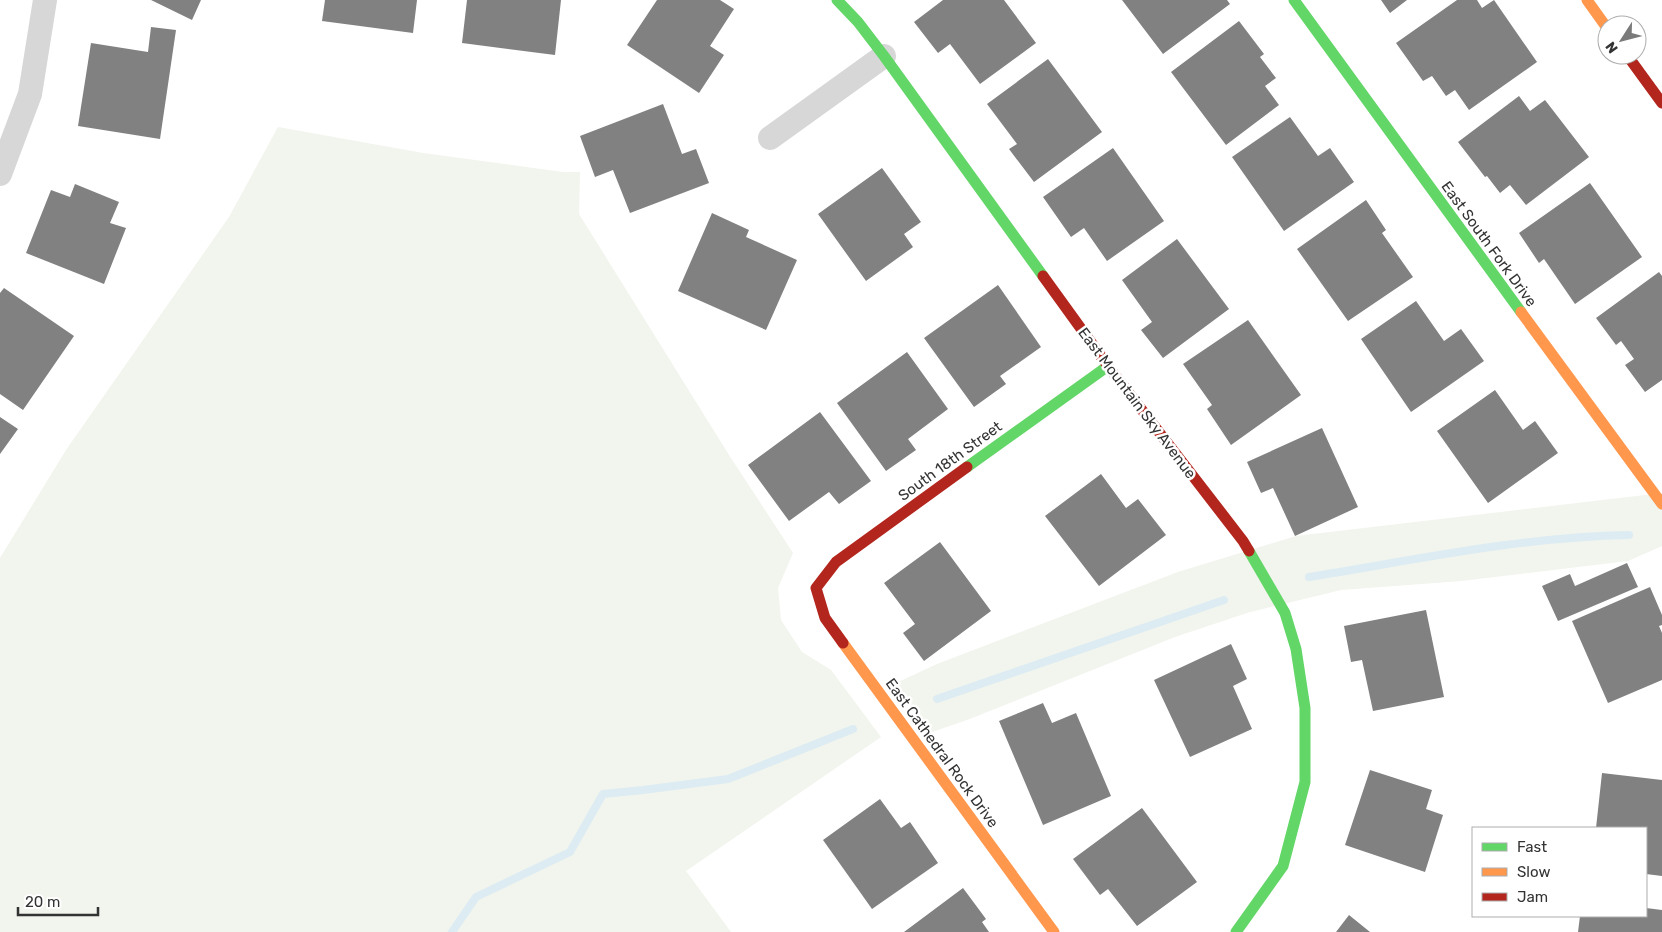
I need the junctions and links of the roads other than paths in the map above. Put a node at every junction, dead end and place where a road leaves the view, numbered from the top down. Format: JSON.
{"nodes":[{"id":1,"x":45,"y":0,"type":"edge"},
{"id":2,"x":837,"y":0,"type":"edge"},
{"id":3,"x":1294,"y":0,"type":"edge"},
{"id":4,"x":1587,"y":0,"type":"edge"},
{"id":5,"x":1598,"y":15,"type":"edge"},
{"id":6,"x":884,"y":56,"type":"junction"},
{"id":7,"x":1634,"y":65,"type":"edge"},
{"id":8,"x":1662,"y":103,"type":"edge"},
{"id":9,"x":770,"y":138,"type":"dead end"},
{"id":10,"x":0,"y":174,"type":"edge"},
{"id":11,"x":1108,"y":366,"type":"junction"},
{"id":12,"x":1662,"y":504,"type":"edge"},
{"id":13,"x":816,"y":588,"type":"joint"},
{"id":14,"x":1054,"y":932,"type":"edge"},
{"id":15,"x":1236,"y":932,"type":"edge"}],
"edges":[{"from":1,"to":10,"type":"street"},
{"from":2,"to":6,"type":"street","name":"East Mountain Sky Avenue"},
{"from":3,"to":12,"type":"street","name":"East South Fork Drive"},
{"from":4,"to":5,"type":"street"},
{"from":6,"to":9,"type":"street"},
{"from":6,"to":11,"type":"street","name":"East Mountain Sky Avenue"},
{"from":7,"to":8,"type":"street"},
{"from":11,"to":13,"type":"street","name":"South 18th Street"},
{"from":11,"to":15,"type":"street","name":"East Mountain Sky Avenue"},
{"from":13,"to":14,"type":"street","name":"East Cathedral Rock Drive"}]}
